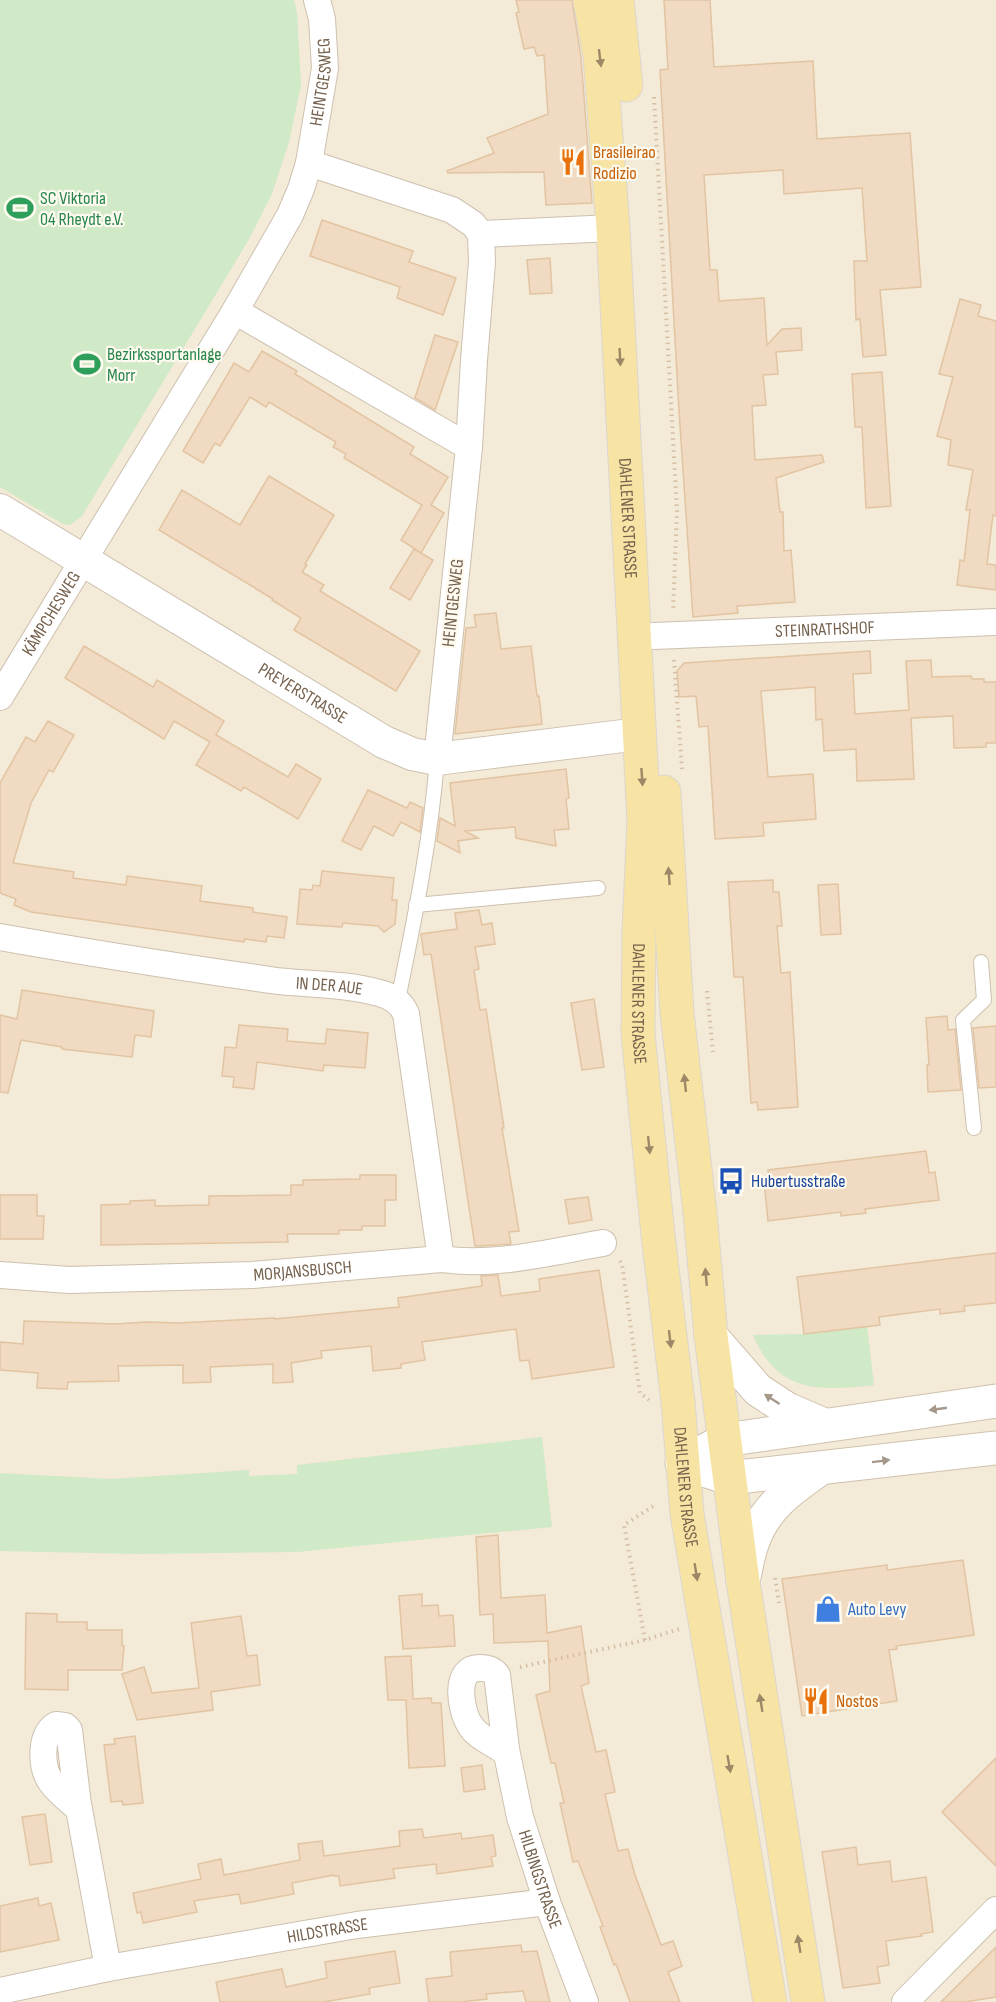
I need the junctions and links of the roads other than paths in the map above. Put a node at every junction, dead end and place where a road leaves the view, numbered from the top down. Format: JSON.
{"nodes":[{"id":1,"x":317,"y":0,"type":"edge"},
{"id":2,"x":590,"y":0,"type":"edge"},
{"id":3,"x":617,"y":0,"type":"edge"},
{"id":4,"x":309,"y":163,"type":"junction"},
{"id":5,"x":613,"y":228,"type":"junction"},
{"id":6,"x":481,"y":234,"type":"junction"},
{"id":7,"x":235,"y":311,"type":"junction"},
{"id":8,"x":469,"y":447,"type":"junction"},
{"id":9,"x":0,"y":510,"type":"edge"},
{"id":10,"x":83,"y":560,"type":"junction"},
{"id":11,"x":996,"y":622,"type":"edge"},
{"id":12,"x":663,"y":636,"type":"junction"},
{"id":13,"x":0,"y":697,"type":"edge"},
{"id":14,"x":639,"y":734,"type":"junction"},
{"id":15,"x":436,"y":759,"type":"junction"},
{"id":16,"x":598,"y":888,"type":"dead end"},
{"id":17,"x":416,"y":906,"type":"junction"},
{"id":18,"x":0,"y":937,"type":"edge"},
{"id":19,"x":981,"y":962,"type":"dead end"},
{"id":20,"x":398,"y":1000,"type":"junction"},
{"id":21,"x":974,"y":1128,"type":"dead end"},
{"id":22,"x":603,"y":1243,"type":"road end"},
{"id":23,"x":441,"y":1259,"type":"junction"},
{"id":24,"x":0,"y":1275,"type":"edge"},
{"id":25,"x":711,"y":1336,"type":"junction"},
{"id":26,"x":996,"y":1401,"type":"edge"},
{"id":27,"x":824,"y":1425,"type":"junction"},
{"id":28,"x":726,"y":1440,"type":"junction"},
{"id":29,"x":996,"y":1448,"type":"edge"},
{"id":30,"x":682,"y":1463,"type":"junction"},
{"id":31,"x":823,"y":1467,"type":"junction"},
{"id":32,"x":729,"y":1478,"type":"junction"},
{"id":33,"x":743,"y":1581,"type":"junction"},
{"id":34,"x":507,"y":1754,"type":"junction"},
{"id":35,"x":79,"y":1809,"type":"dead end"},
{"id":36,"x":547,"y":1902,"type":"junction"},
{"id":37,"x":996,"y":1910,"type":"edge"},
{"id":38,"x":108,"y":1968,"type":"junction"},
{"id":39,"x":0,"y":1991,"type":"edge"},
{"id":40,"x":585,"y":2002,"type":"edge"},
{"id":41,"x":770,"y":2002,"type":"edge"},
{"id":42,"x":808,"y":2002,"type":"edge"},
{"id":43,"x":905,"y":2002,"type":"edge"}],
"edges":[{"from":1,"to":4,"type":"street","name":"HEINTGESWEG"},
{"from":2,"to":5,"type":"main road","name":"DAHLENER STRASSE","one_way":true},
{"from":3,"to":12,"type":"main road","name":"DAHLENER STRASSE"},
{"from":4,"to":6,"type":"street"},
{"from":4,"to":7,"type":"street","name":"HEINTGESWEG"},
{"from":5,"to":6,"type":"street"},
{"from":5,"to":14,"type":"main road","name":"DAHLENER STRASSE","one_way":true},
{"from":6,"to":8,"type":"street","name":"HEINTGESWEG"},
{"from":7,"to":8,"type":"street"},
{"from":7,"to":10,"type":"street","name":"HEINTGESWEG"},
{"from":8,"to":15,"type":"street","name":"HEINTGESWEG"},
{"from":9,"to":10,"type":"street","name":"PREYERSTRASSE"},
{"from":10,"to":13,"type":"street","name":"KÄMPCHESWEG"},
{"from":10,"to":15,"type":"street","name":"PREYERSTRASSE"},
{"from":11,"to":12,"type":"street","name":"STEINRATHSHOF"},
{"from":25,"to":12,"type":"main road","name":"DAHLENER STRASSE","one_way":true},
{"from":14,"to":15,"type":"street","name":"PREYERSTRASSE"},
{"from":14,"to":30,"type":"main road","name":"DAHLENER STRASSE","one_way":true},
{"from":15,"to":17,"type":"lane"},
{"from":16,"to":17,"type":"lane"},
{"from":17,"to":20,"type":"lane"},
{"from":18,"to":20,"type":"street","name":"IN DER AUE"},
{"from":19,"to":21,"type":"lane"},
{"from":20,"to":23,"type":"street"},
{"from":22,"to":23,"type":"street","name":"MORJANSBUSCH"},
{"from":23,"to":24,"type":"street","name":"MORJANSBUSCH"},
{"from":27,"to":25,"type":"main road","one_way":true},
{"from":25,"to":28,"type":"main road","name":"DAHLENER STRASSE"},
{"from":26,"to":27,"type":"main road","one_way":true},
{"from":27,"to":28,"type":"main road"},
{"from":28,"to":30,"type":"main road"},
{"from":28,"to":32,"type":"main road","name":"DAHLENER STRASSE"},
{"from":31,"to":29,"type":"main road","one_way":true},
{"from":30,"to":32,"type":"main road"},
{"from":30,"to":41,"type":"main road","name":"DAHLENER STRASSE","one_way":true},
{"from":31,"to":32,"type":"main road"},
{"from":31,"to":33,"type":"main road"},
{"from":32,"to":33,"type":"main road","name":"DAHLENER STRASSE"},
{"from":42,"to":33,"type":"main road","name":"DAHLENER STRASSE","one_way":true},
{"from":34,"to":34,"type":"street","name":"HILBINGSTRASSE"},
{"from":34,"to":36,"type":"street","name":"HILBINGSTRASSE"},
{"from":35,"to":38,"type":"street"},
{"from":36,"to":38,"type":"street","name":"HILDSTRASSE"},
{"from":36,"to":40,"type":"street","name":"HILBINGSTRASSE"},
{"from":37,"to":43,"type":"street"},
{"from":38,"to":39,"type":"street","name":"HILDSTRASSE"}]}
